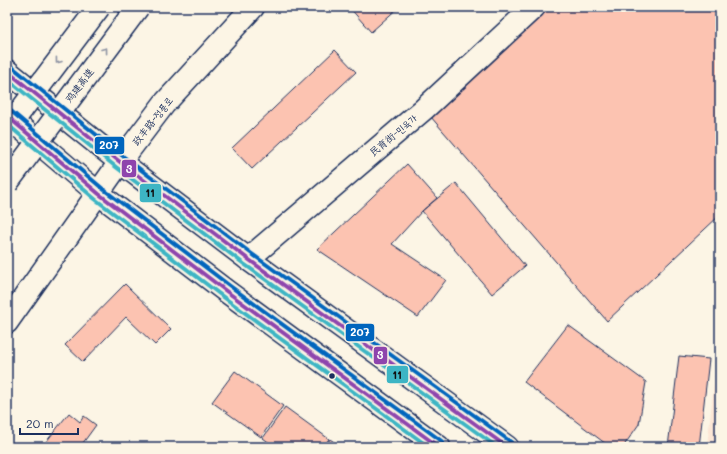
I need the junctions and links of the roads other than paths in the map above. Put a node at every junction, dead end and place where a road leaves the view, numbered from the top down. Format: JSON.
{"nodes":[{"id":1,"x":99,"y":7,"type":"edge"},
{"id":2,"x":138,"y":7,"type":"edge"},
{"id":3,"x":253,"y":7,"type":"edge"},
{"id":4,"x":534,"y":7,"type":"edge"},
{"id":5,"x":7,"y":71,"type":"edge"},
{"id":6,"x":7,"y":116,"type":"edge"},
{"id":7,"x":7,"y":129,"type":"edge"},
{"id":8,"x":120,"y":162,"type":"junction"},
{"id":9,"x":7,"y":183,"type":"edge"},
{"id":10,"x":99,"y":194,"type":"junction"},
{"id":11,"x":248,"y":258,"type":"junction"},
{"id":12,"x":7,"y":322,"type":"edge"},
{"id":13,"x":439,"y":447,"type":"edge"},
{"id":14,"x":507,"y":447,"type":"edge"}],
"edges":[{"from":1,"to":7,"type":"main road","one_way":true,"bridge":true},
{"from":9,"to":2,"type":"main road","name":"鸡建高速","one_way":true,"bridge":true},
{"from":3,"to":8,"type":"main road","name":"政丰路-정풍로"},
{"from":4,"to":11,"type":"main road","name":"民育街-민육가"},
{"from":5,"to":8,"type":"main road"},
{"from":6,"to":10,"type":"main road"},
{"from":8,"to":10,"type":"main road","name":"政丰路-정풍로"},
{"from":8,"to":11,"type":"main road"},
{"from":10,"to":12,"type":"main road","name":"政丰路-정풍로"},
{"from":10,"to":13,"type":"main road"},
{"from":11,"to":14,"type":"main road"}]}
